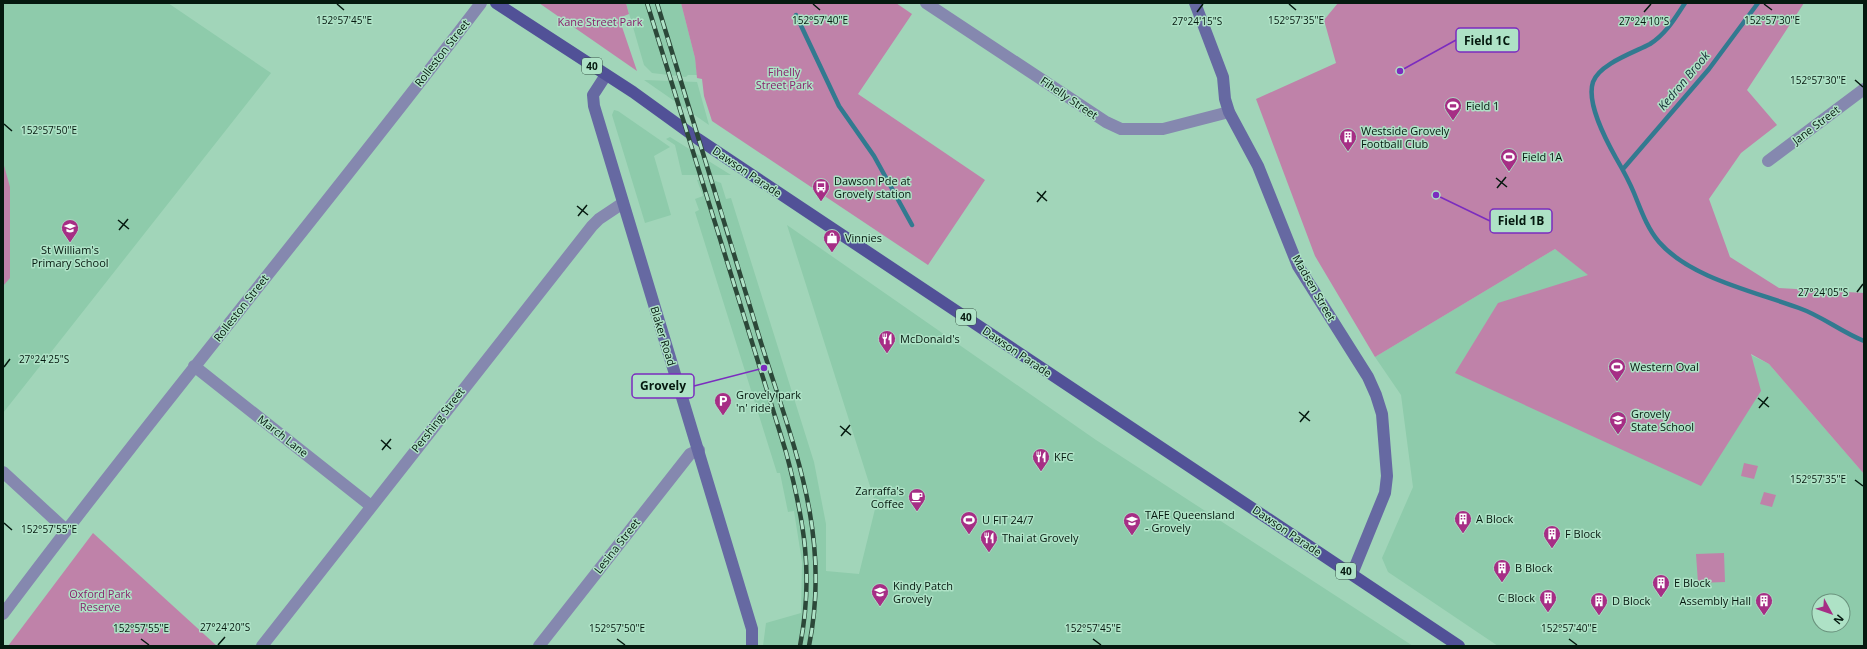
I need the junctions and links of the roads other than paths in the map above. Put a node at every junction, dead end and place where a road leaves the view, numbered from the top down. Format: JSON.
{"nodes":[{"id":1,"x":481,"y":3,"type":"edge"},
{"id":2,"x":496,"y":3,"type":"edge"},
{"id":3,"x":926,"y":3,"type":"edge"},
{"id":4,"x":1195,"y":3,"type":"edge"},
{"id":5,"x":606,"y":75,"type":"junction"},
{"id":6,"x":1864,"y":89,"type":"edge"},
{"id":7,"x":1229,"y":112,"type":"junction"},
{"id":8,"x":1768,"y":161,"type":"dead end"},
{"id":9,"x":623,"y":203,"type":"junction"},
{"id":10,"x":194,"y":366,"type":"junction"},
{"id":11,"x":699,"y":450,"type":"junction"},
{"id":12,"x":3,"y":472,"type":"edge"},
{"id":13,"x":371,"y":506,"type":"junction"},
{"id":14,"x":66,"y":530,"type":"junction"},
{"id":15,"x":1352,"y":574,"type":"junction"},
{"id":16,"x":3,"y":614,"type":"edge"},
{"id":17,"x":262,"y":646,"type":"edge"},
{"id":18,"x":539,"y":646,"type":"edge"},
{"id":19,"x":752,"y":646,"type":"edge"},
{"id":20,"x":1459,"y":646,"type":"edge"}],
"edges":[{"from":1,"to":10,"type":"street","name":"Rolleston Street"},
{"from":2,"to":5,"type":"main road","name":"Dawson Parade","number":"40"},
{"from":3,"to":7,"type":"street","name":"Fihelly Street"},
{"from":4,"to":7,"type":"street","name":"Madsen Street"},
{"from":5,"to":9,"type":"street","name":"Blaker Road"},
{"from":5,"to":15,"type":"main road","name":"Dawson Parade","number":"40"},
{"from":6,"to":8,"type":"street","name":"Jane Street"},
{"from":7,"to":15,"type":"street","name":"Madsen Street"},
{"from":9,"to":11,"type":"street","name":"Blaker Road"},
{"from":9,"to":13,"type":"street","name":"Pershing Street"},
{"from":10,"to":13,"type":"street","name":"March Lane"},
{"from":10,"to":14,"type":"street","name":"Rolleston Street"},
{"from":11,"to":18,"type":"street","name":"Lesina Street"},
{"from":11,"to":19,"type":"street","name":"Blaker Road"},
{"from":12,"to":14,"type":"street"},
{"from":13,"to":17,"type":"street","name":"Pershing Street"},
{"from":14,"to":16,"type":"street","name":"Rolleston Street"},
{"from":15,"to":20,"type":"main road","name":"Dawson Parade","number":"40"}]}
